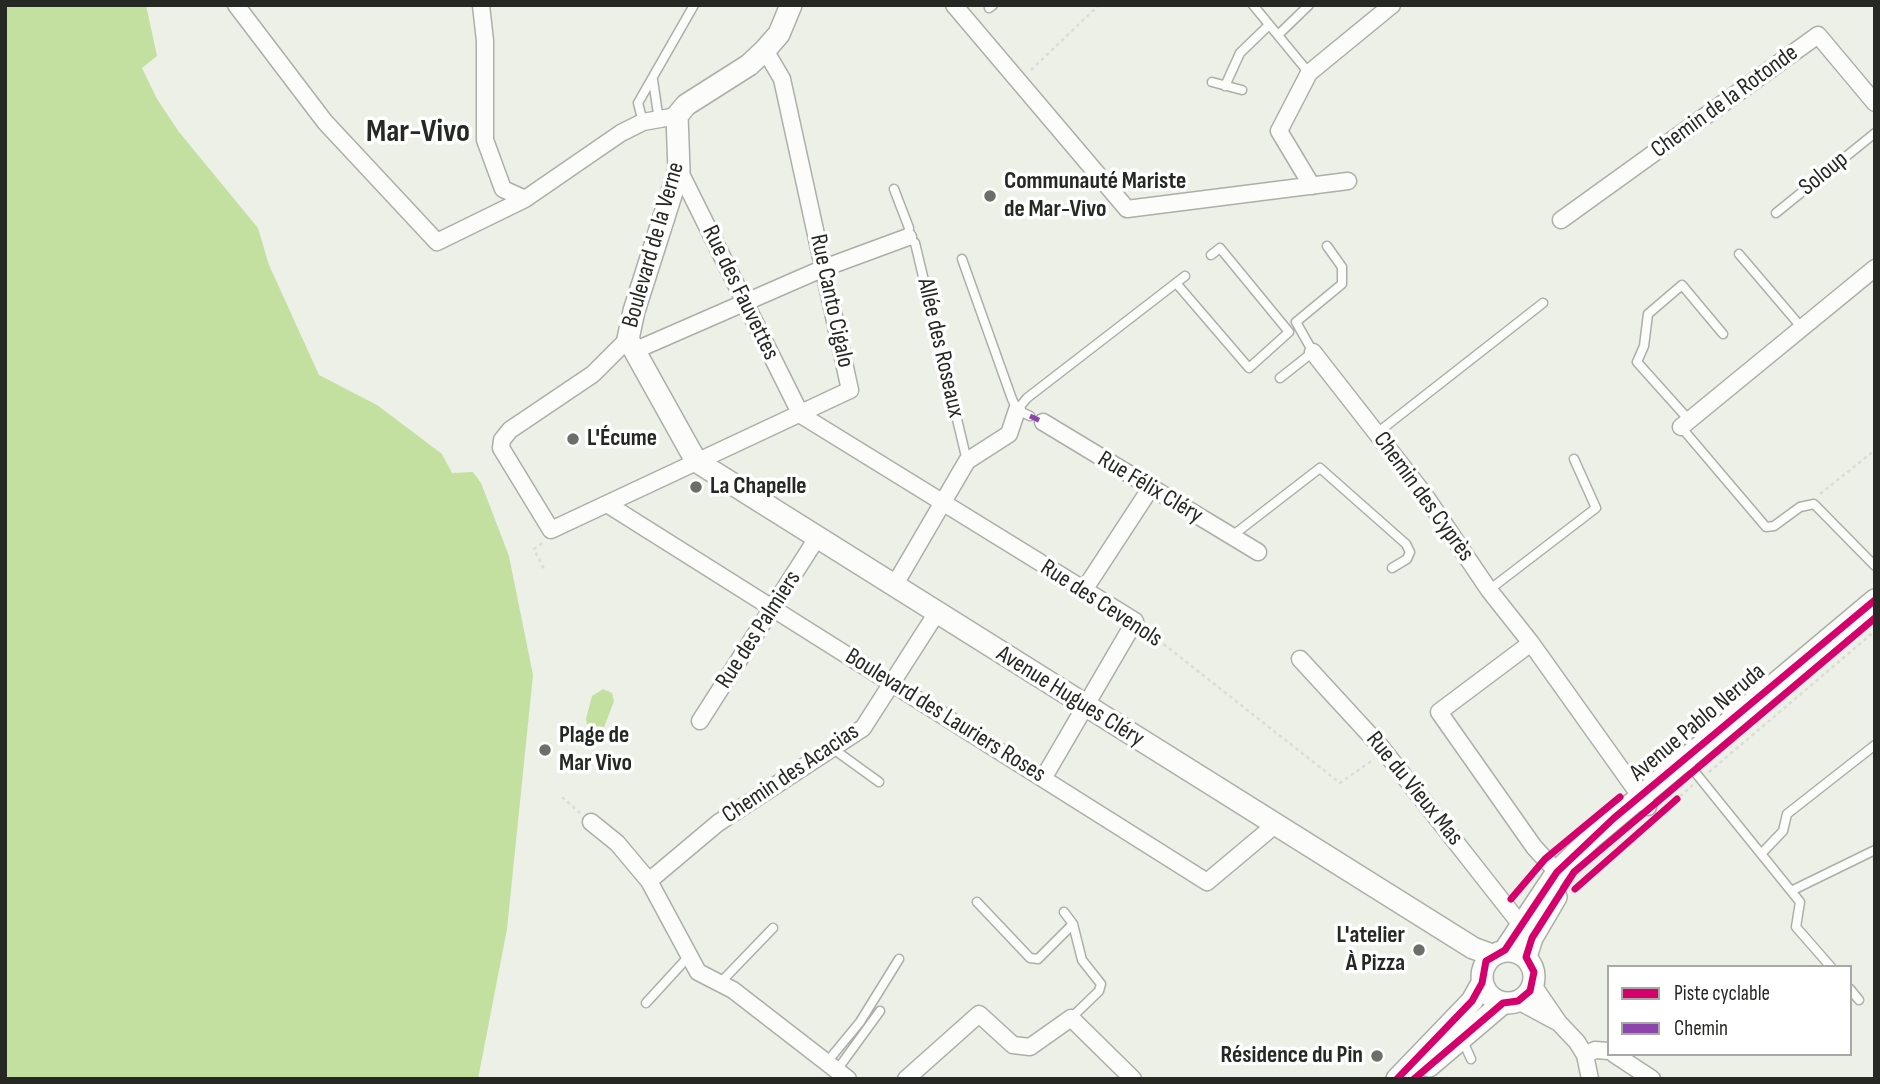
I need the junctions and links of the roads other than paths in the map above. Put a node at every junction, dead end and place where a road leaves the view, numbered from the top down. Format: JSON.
{"nodes":[{"id":1,"x":236,"y":5,"type":"edge"},
{"id":2,"x":481,"y":5,"type":"edge"},
{"id":3,"x":694,"y":5,"type":"edge"},
{"id":4,"x":791,"y":5,"type":"edge"},
{"id":5,"x":954,"y":5,"type":"edge"},
{"id":6,"x":1253,"y":5,"type":"edge"},
{"id":7,"x":1310,"y":5,"type":"edge"},
{"id":8,"x":1392,"y":5,"type":"edge"},
{"id":9,"x":1269,"y":25,"type":"junction"},
{"id":10,"x":1278,"y":35,"type":"junction"},
{"id":11,"x":765,"y":50,"type":"junction"},
{"id":12,"x":1309,"y":73,"type":"junction"},
{"id":13,"x":653,"y":80,"type":"junction"},
{"id":14,"x":1212,"y":82,"type":"dead end"},
{"id":15,"x":1225,"y":86,"type":"junction"},
{"id":16,"x":1242,"y":90,"type":"dead end"},
{"id":17,"x":1875,"y":103,"type":"edge"},
{"id":18,"x":660,"y":119,"type":"junction"},
{"id":19,"x":1874,"y":135,"type":"edge"},
{"id":20,"x":679,"y":170,"type":"junction"},
{"id":21,"x":1348,"y":181,"type":"dead end"},
{"id":22,"x":1312,"y":186,"type":"junction"},
{"id":23,"x":894,"y":190,"type":"dead end"},
{"id":24,"x":525,"y":199,"type":"junction"},
{"id":25,"x":1776,"y":213,"type":"dead end"},
{"id":26,"x":1561,"y":220,"type":"dead end"},
{"id":27,"x":908,"y":237,"type":"junction"},
{"id":28,"x":1327,"y":246,"type":"dead end"},
{"id":29,"x":1739,"y":254,"type":"dead end"},
{"id":30,"x":1211,"y":256,"type":"dead end"},
{"id":31,"x":962,"y":259,"type":"dead end"},
{"id":32,"x":824,"y":268,"type":"junction"},
{"id":33,"x":1875,"y":268,"type":"edge"},
{"id":34,"x":1185,"y":276,"type":"dead end"},
{"id":35,"x":1176,"y":283,"type":"junction"},
{"id":36,"x":745,"y":303,"type":"junction"},
{"id":37,"x":1544,"y":303,"type":"dead end"},
{"id":38,"x":1802,"y":328,"type":"junction"},
{"id":39,"x":1723,"y":334,"type":"dead end"},
{"id":40,"x":632,"y":344,"type":"junction"},
{"id":41,"x":1313,"y":352,"type":"junction"},
{"id":42,"x":1280,"y":378,"type":"dead end"},
{"id":43,"x":801,"y":415,"type":"junction"},
{"id":44,"x":1030,"y":416,"type":"junction"},
{"id":45,"x":1685,"y":424,"type":"junction"},
{"id":46,"x":1377,"y":433,"type":"junction"},
{"id":47,"x":502,"y":439,"type":"joint"},
{"id":48,"x":1574,"y":459,"type":"dead end"},
{"id":49,"x":695,"y":461,"type":"junction"},
{"id":50,"x":967,"y":461,"type":"junction"},
{"id":51,"x":1150,"y":489,"type":"junction"},
{"id":52,"x":607,"y":504,"type":"junction"},
{"id":53,"x":942,"y":505,"type":"junction"},
{"id":54,"x":1232,"y":536,"type":"junction"},
{"id":55,"x":817,"y":538,"type":"junction"},
{"id":56,"x":1258,"y":552,"type":"dead end"},
{"id":57,"x":1875,"y":566,"type":"edge"},
{"id":58,"x":1392,"y":568,"type":"dead end"},
{"id":59,"x":894,"y":586,"type":"junction"},
{"id":60,"x":1084,"y":590,"type":"junction"},
{"id":61,"x":1489,"y":590,"type":"junction"},
{"id":62,"x":1875,"y":600,"type":"edge"},
{"id":63,"x":772,"y":608,"type":"junction"},
{"id":64,"x":936,"y":614,"type":"junction"},
{"id":65,"x":1875,"y":618,"type":"edge"},
{"id":66,"x":1531,"y":643,"type":"junction"},
{"id":67,"x":1300,"y":659,"type":"dead end"},
{"id":68,"x":893,"y":684,"type":"junction"},
{"id":69,"x":1087,"y":707,"type":"junction"},
{"id":70,"x":700,"y":721,"type":"dead end"},
{"id":71,"x":1875,"y":745,"type":"edge"},
{"id":72,"x":832,"y":748,"type":"junction"},
{"id":73,"x":1689,"y":764,"type":"junction"},
{"id":74,"x":1044,"y":777,"type":"junction"},
{"id":75,"x":878,"y":782,"type":"dead end"},
{"id":76,"x":1644,"y":802,"type":"junction"},
{"id":77,"x":591,"y":822,"type":"road end"},
{"id":78,"x":1275,"y":825,"type":"junction"},
{"id":79,"x":1875,"y":850,"type":"edge"},
{"id":80,"x":1762,"y":853,"type":"junction"},
{"id":81,"x":1556,"y":872,"type":"junction"},
{"id":82,"x":649,"y":881,"type":"junction"},
{"id":83,"x":1791,"y":891,"type":"junction"},
{"id":84,"x":1541,"y":894,"type":"junction"},
{"id":85,"x":977,"y":902,"type":"dead end"},
{"id":86,"x":1506,"y":906,"type":"junction"},
{"id":87,"x":1064,"y":912,"type":"dead end"},
{"id":88,"x":1073,"y":924,"type":"junction"},
{"id":89,"x":1521,"y":925,"type":"junction"},
{"id":90,"x":773,"y":928,"type":"dead end"},
{"id":91,"x":690,"y":955,"type":"junction"},
{"id":92,"x":1526,"y":957,"type":"junction"},
{"id":93,"x":899,"y":959,"type":"dead end"},
{"id":94,"x":1490,"y":964,"type":"junction"},
{"id":95,"x":1829,"y":965,"type":"edge"},
{"id":96,"x":720,"y":983,"type":"junction"},
{"id":97,"x":1533,"y":985,"type":"junction"},
{"id":98,"x":1852,"y":991,"type":"edge"},
{"id":99,"x":1859,"y":1000,"type":"dead end"},
{"id":100,"x":1510,"y":1002,"type":"junction"},
{"id":101,"x":646,"y":1003,"type":"dead end"},
{"id":102,"x":880,"y":1011,"type":"dead end"},
{"id":103,"x":1071,"y":1018,"type":"junction"},
{"id":104,"x":1559,"y":1023,"type":"junction"},
{"id":105,"x":1461,"y":1038,"type":"junction"},
{"id":106,"x":1607,"y":1051,"type":"edge"},
{"id":107,"x":1584,"y":1055,"type":"junction"},
{"id":108,"x":1617,"y":1056,"type":"edge"},
{"id":109,"x":1471,"y":1059,"type":"dead end"},
{"id":110,"x":837,"y":1071,"type":"edge"},
{"id":111,"x":905,"y":1079,"type":"edge"},
{"id":112,"x":1133,"y":1079,"type":"edge"},
{"id":113,"x":1397,"y":1079,"type":"edge"},
{"id":114,"x":1414,"y":1079,"type":"edge"},
{"id":115,"x":1590,"y":1079,"type":"edge"},
{"id":116,"x":1652,"y":1079,"type":"edge"}],
"edges":[{"from":1,"to":24,"type":"street"},
{"from":2,"to":24,"type":"street"},
{"from":3,"to":13,"type":"lane"},
{"from":4,"to":11,"type":"street"},
{"from":5,"to":22,"type":"street"},
{"from":6,"to":9,"type":"lane"},
{"from":7,"to":10,"type":"lane"},
{"from":8,"to":12,"type":"street"},
{"from":9,"to":10,"type":"lane"},
{"from":9,"to":15,"type":"lane"},
{"from":10,"to":12,"type":"lane"},
{"from":11,"to":18,"type":"street"},
{"from":11,"to":32,"type":"street","name":"Rue Canto Cigalo"},
{"from":12,"to":22,"type":"street"},
{"from":13,"to":18,"type":"lane"},
{"from":13,"to":18,"type":"lane"},
{"from":14,"to":15,"type":"lane"},
{"from":15,"to":16,"type":"lane"},
{"from":17,"to":26,"type":"street","name":"Chemin de la Rotonde"},
{"from":18,"to":20,"type":"street","name":"Boulevard de la Verne"},
{"from":18,"to":24,"type":"street"},
{"from":19,"to":25,"type":"lane","name":"Soloup"},
{"from":20,"to":36,"type":"street","name":"Rue des Fauvettes"},
{"from":20,"to":40,"type":"street","name":"Boulevard de la Verne"},
{"from":21,"to":22,"type":"street"},
{"from":23,"to":27,"type":"lane","name":"Allée des Roseaux"},
{"from":27,"to":32,"type":"street"},
{"from":27,"to":50,"type":"lane","name":"Allée des Roseaux"},
{"from":28,"to":41,"type":"lane"},
{"from":29,"to":38,"type":"lane"},
{"from":30,"to":35,"type":"lane"},
{"from":31,"to":44,"type":"lane"},
{"from":32,"to":36,"type":"street"},
{"from":32,"to":43,"type":"street","name":"Rue Canto Cigalo"},
{"from":33,"to":38,"type":"street"},
{"from":34,"to":35,"type":"lane"},
{"from":35,"to":44,"type":"lane"},
{"from":36,"to":40,"type":"street"},
{"from":36,"to":43,"type":"street","name":"Rue des Fauvettes"},
{"from":37,"to":46,"type":"lane"},
{"from":38,"to":45,"type":"street"},
{"from":39,"to":45,"type":"lane"},
{"from":40,"to":47,"type":"street","name":"Boulevard de la Verne"},
{"from":40,"to":49,"type":"street"},
{"from":41,"to":42,"type":"lane"},
{"from":41,"to":46,"type":"street","name":"Chemin des Cyprès"},
{"from":43,"to":49,"type":"street","name":"Rue Canto Cigalo"},
{"from":43,"to":53,"type":"street","name":"Rue des Cevenols"},
{"from":44,"to":50,"type":"street"},
{"from":44,"to":51,"type":"street","name":"Rue Félix Cléry"},
{"from":45,"to":57,"type":"lane"},
{"from":46,"to":61,"type":"street","name":"Chemin des Cyprès"},
{"from":47,"to":52,"type":"street","name":"Rue Canto Cigalo"},
{"from":48,"to":61,"type":"lane"},
{"from":49,"to":52,"type":"street","name":"Rue Canto Cigalo"},
{"from":49,"to":55,"type":"street","name":"Avenue Hugues Cléry"},
{"from":50,"to":53,"type":"street"},
{"from":51,"to":54,"type":"street","name":"Rue Félix Cléry"},
{"from":51,"to":60,"type":"street"},
{"from":52,"to":63,"type":"street","name":"Boulevard des Lauriers Roses"},
{"from":53,"to":59,"type":"street"},
{"from":53,"to":60,"type":"street","name":"Rue des Cevenols"},
{"from":54,"to":56,"type":"street","name":"Rue Félix Cléry"},
{"from":54,"to":58,"type":"lane"},
{"from":55,"to":59,"type":"street","name":"Avenue Hugues Cléry"},
{"from":55,"to":63,"type":"street","name":"Rue des Palmiers"},
{"from":59,"to":64,"type":"street","name":"Avenue Hugues Cléry"},
{"from":60,"to":69,"type":"street","name":"Rue des Cevenols"},
{"from":61,"to":66,"type":"street","name":"Chemin des Cyprès"},
{"from":62,"to":73,"type":"street","name":"Avenue Pablo Neruda"},
{"from":63,"to":68,"type":"street","name":"Boulevard des Lauriers Roses"},
{"from":63,"to":70,"type":"street","name":"Rue des Palmiers"},
{"from":64,"to":68,"type":"street","name":"Chemin des Acacias"},
{"from":64,"to":69,"type":"street","name":"Avenue Hugues Cléry"},
{"from":65,"to":73,"type":"street","name":"Avenue Pablo Neruda"},
{"from":66,"to":76,"type":"street","name":"Chemin des Cyprès"},
{"from":66,"to":81,"type":"street"},
{"from":67,"to":86,"type":"street","name":"Rue du Vieux Mas"},
{"from":68,"to":72,"type":"street","name":"Chemin des Acacias"},
{"from":68,"to":74,"type":"street","name":"Boulevard des Lauriers Roses"},
{"from":69,"to":74,"type":"street"},
{"from":69,"to":78,"type":"street","name":"Avenue Hugues Cléry"},
{"from":71,"to":80,"type":"lane"},
{"from":72,"to":75,"type":"lane"},
{"from":72,"to":82,"type":"street","name":"Chemin des Acacias"},
{"from":73,"to":76,"type":"street","name":"Avenue Pablo Neruda"},
{"from":73,"to":80,"type":"lane"},
{"from":74,"to":78,"type":"street","name":"Boulevard des Lauriers Roses"},
{"from":76,"to":81,"type":"street","name":"Avenue Pablo Neruda"},
{"from":76,"to":92,"type":"street","name":"Avenue Pablo Neruda"},
{"from":77,"to":82,"type":"street"},
{"from":78,"to":94,"type":"street","name":"Avenue Hugues Cléry"},
{"from":79,"to":83,"type":"lane"},
{"from":80,"to":83,"type":"lane"},
{"from":81,"to":84,"type":"street","name":"Avenue Pablo Neruda"},
{"from":82,"to":91,"type":"street"},
{"from":83,"to":95,"type":"lane"},
{"from":84,"to":86,"type":"street"},
{"from":84,"to":89,"type":"street","name":"Avenue Pablo Neruda"},
{"from":85,"to":88,"type":"lane"},
{"from":86,"to":89,"type":"street","name":"Rue du Vieux Mas"},
{"from":87,"to":88,"type":"lane"},
{"from":88,"to":103,"type":"lane"},
{"from":89,"to":94,"type":"street","name":"Avenue Pablo Neruda"},
{"from":90,"to":96,"type":"lane"},
{"from":91,"to":96,"type":"street"},
{"from":91,"to":101,"type":"lane"},
{"from":92,"to":94,"type":"street"},
{"from":92,"to":97,"type":"street"},
{"from":93,"to":110,"type":"lane"},
{"from":94,"to":100,"type":"street"},
{"from":94,"to":113,"type":"street","name":"Avenue Pablo Neruda"},
{"from":96,"to":110,"type":"street"},
{"from":97,"to":100,"type":"street"},
{"from":97,"to":104,"type":"street"},
{"from":98,"to":99,"type":"lane"},
{"from":100,"to":104,"type":"street"},
{"from":100,"to":105,"type":"street"},
{"from":102,"to":110,"type":"lane"},
{"from":103,"to":111,"type":"street"},
{"from":103,"to":112,"type":"street"},
{"from":104,"to":107,"type":"street"},
{"from":105,"to":109,"type":"lane"},
{"from":105,"to":114,"type":"street"},
{"from":106,"to":107,"type":"street"},
{"from":107,"to":115,"type":"street"},
{"from":108,"to":116,"type":"street"}]}
